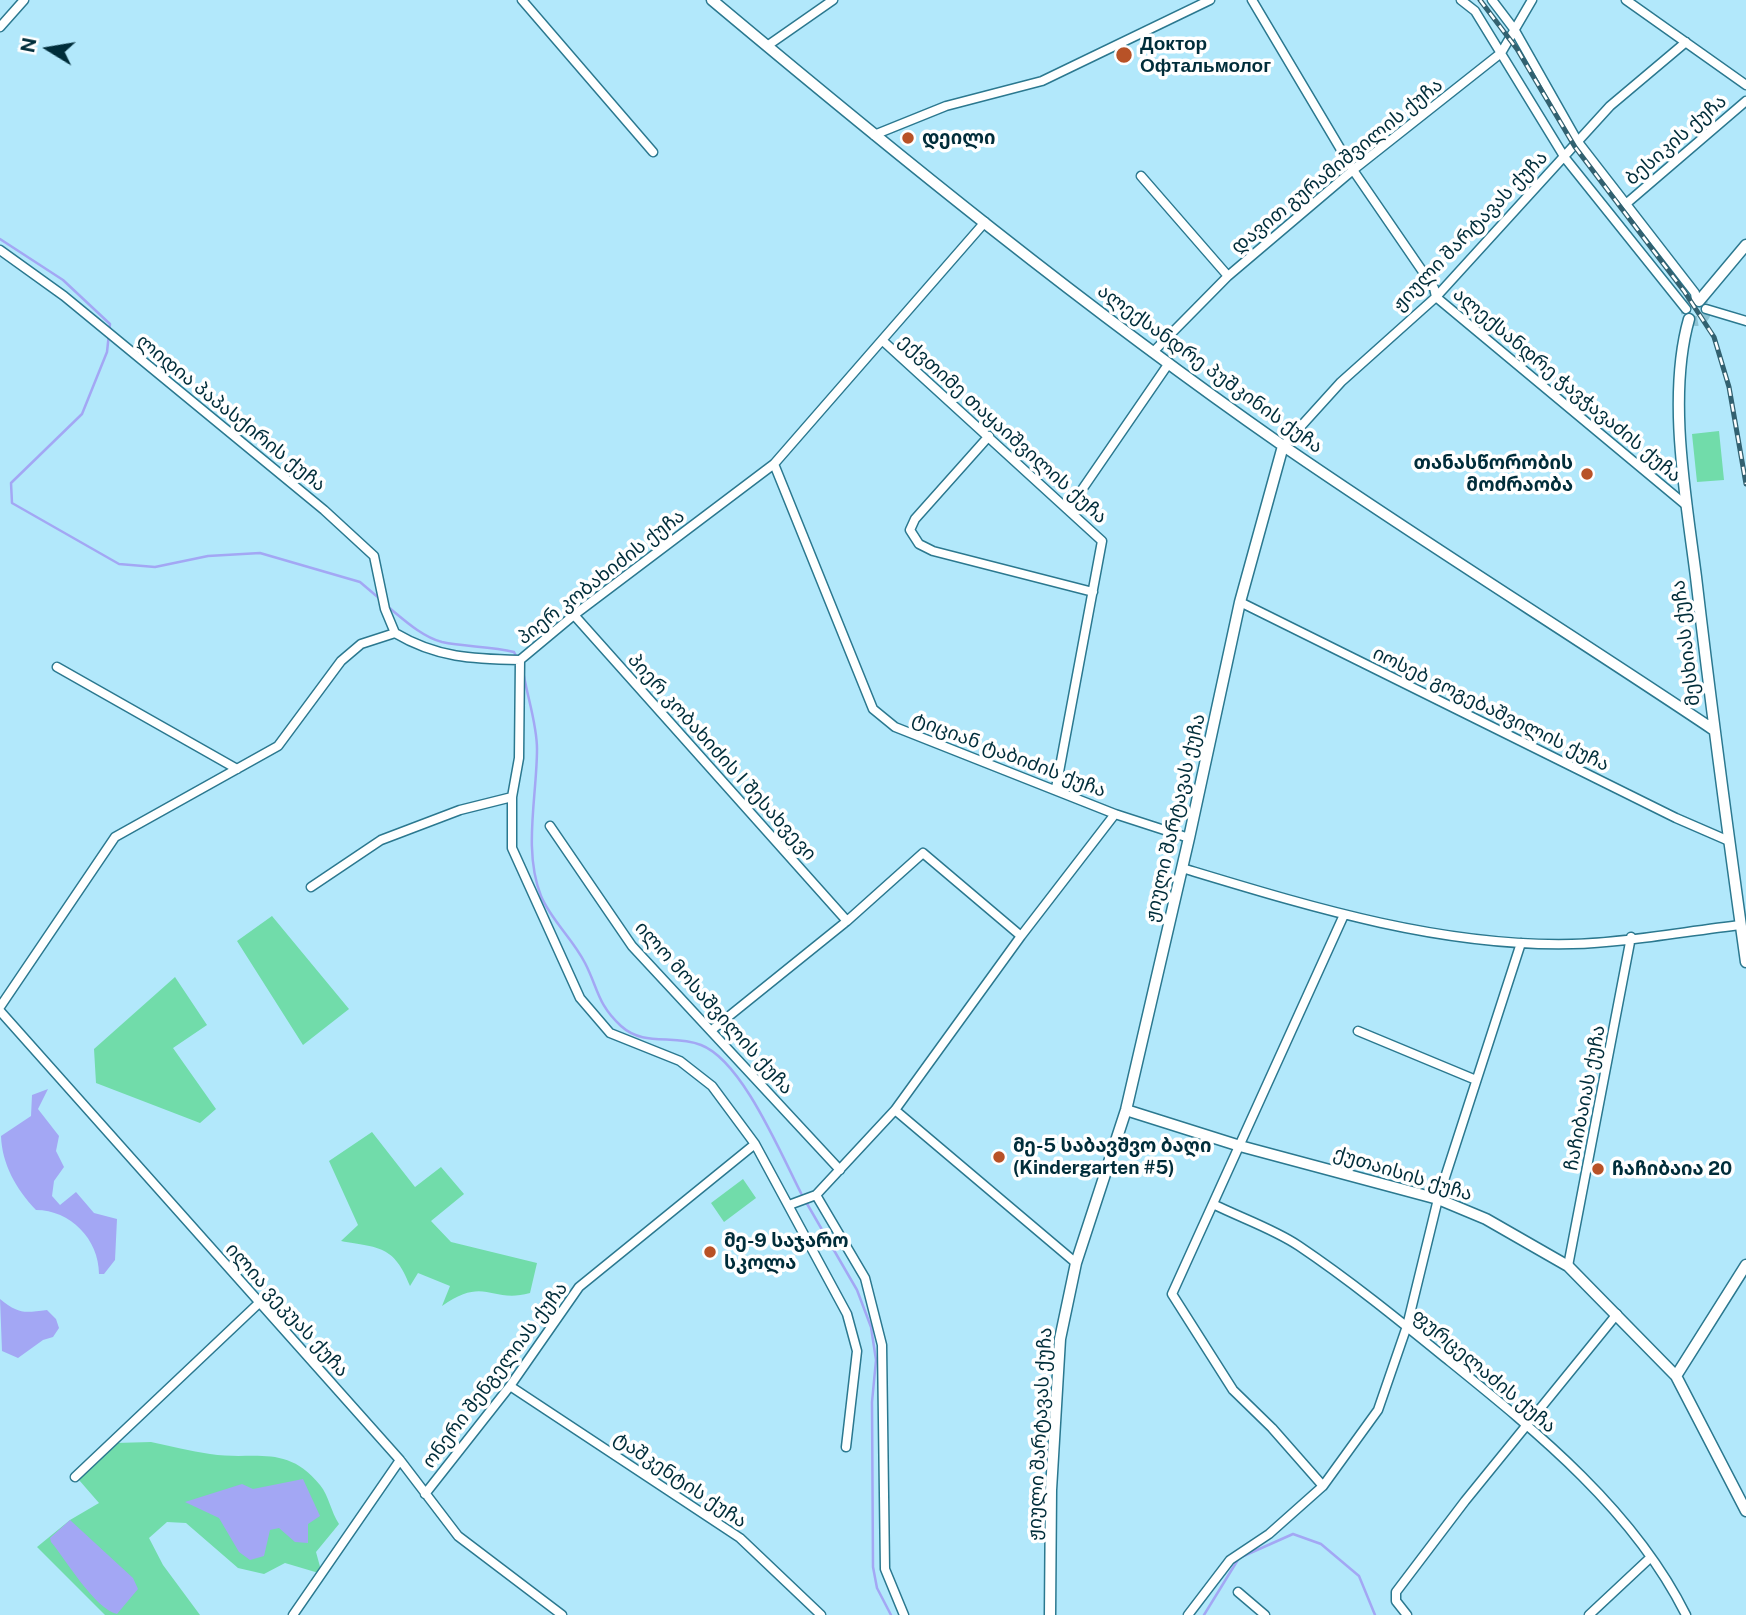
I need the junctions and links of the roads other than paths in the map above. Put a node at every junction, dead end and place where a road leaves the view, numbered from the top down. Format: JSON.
{"nodes":[{"id":1,"x":24,"y":0,"type":"edge"},
{"id":2,"x":522,"y":0,"type":"edge"},
{"id":3,"x":712,"y":0,"type":"edge"},
{"id":4,"x":833,"y":0,"type":"edge"},
{"id":5,"x":1210,"y":0,"type":"edge"},
{"id":6,"x":1252,"y":0,"type":"edge"},
{"id":7,"x":1461,"y":0,"type":"edge"},
{"id":8,"x":1492,"y":0,"type":"edge"},
{"id":9,"x":1532,"y":0,"type":"edge"},
{"id":10,"x":1626,"y":0,"type":"edge"},
{"id":11,"x":0,"y":27,"type":"edge"},
{"id":12,"x":1514,"y":29,"type":"junction"},
{"id":13,"x":1686,"y":42,"type":"junction"},
{"id":14,"x":767,"y":46,"type":"junction"},
{"id":15,"x":1501,"y":53,"type":"junction"},
{"id":16,"x":1746,"y":85,"type":"edge"},
{"id":17,"x":1746,"y":101,"type":"edge"},
{"id":18,"x":874,"y":135,"type":"junction"},
{"id":19,"x":1578,"y":142,"type":"junction"},
{"id":20,"x":653,"y":152,"type":"dead end"},
{"id":21,"x":1565,"y":158,"type":"junction"},
{"id":22,"x":1353,"y":170,"type":"junction"},
{"id":23,"x":1141,"y":176,"type":"dead end"},
{"id":24,"x":1627,"y":203,"type":"junction"},
{"id":25,"x":985,"y":222,"type":"junction"},
{"id":26,"x":1746,"y":245,"type":"edge"},
{"id":27,"x":0,"y":250,"type":"edge"},
{"id":28,"x":1228,"y":276,"type":"junction"},
{"id":29,"x":1436,"y":296,"type":"junction"},
{"id":30,"x":1701,"y":303,"type":"junction"},
{"id":31,"x":1688,"y":314,"type":"joint"},
{"id":32,"x":1746,"y":321,"type":"edge"},
{"id":33,"x":883,"y":341,"type":"junction"},
{"id":34,"x":1154,"y":351,"type":"junction"},
{"id":35,"x":1169,"y":363,"type":"junction"},
{"id":36,"x":989,"y":436,"type":"junction"},
{"id":37,"x":1283,"y":446,"type":"junction"},
{"id":38,"x":774,"y":464,"type":"junction"},
{"id":39,"x":1687,"y":506,"type":"junction"},
{"id":40,"x":1068,"y":510,"type":"junction"},
{"id":41,"x":1093,"y":592,"type":"junction"},
{"id":42,"x":1240,"y":602,"type":"junction"},
{"id":43,"x":574,"y":615,"type":"junction"},
{"id":44,"x":394,"y":633,"type":"junction"},
{"id":45,"x":520,"y":660,"type":"junction"},
{"id":46,"x":57,"y":667,"type":"dead end"},
{"id":47,"x":1714,"y":730,"type":"junction"},
{"id":48,"x":237,"y":769,"type":"junction"},
{"id":49,"x":1056,"y":788,"type":"junction"},
{"id":50,"x":512,"y":797,"type":"junction"},
{"id":51,"x":1115,"y":814,"type":"junction"},
{"id":52,"x":550,"y":826,"type":"dead end"},
{"id":53,"x":1189,"y":838,"type":"junction"},
{"id":54,"x":1729,"y":841,"type":"junction"},
{"id":55,"x":1182,"y":867,"type":"junction"},
{"id":56,"x":311,"y":887,"type":"dead end"},
{"id":57,"x":1343,"y":916,"type":"junction"},
{"id":58,"x":847,"y":920,"type":"junction"},
{"id":59,"x":1741,"y":925,"type":"junction"},
{"id":60,"x":1021,"y":936,"type":"junction"},
{"id":61,"x":1631,"y":937,"type":"junction"},
{"id":62,"x":1521,"y":943,"type":"junction"},
{"id":63,"x":1746,"y":962,"type":"edge"},
{"id":64,"x":0,"y":1009,"type":"edge"},
{"id":65,"x":713,"y":1029,"type":"junction"},
{"id":66,"x":1358,"y":1031,"type":"dead end"},
{"id":67,"x":1476,"y":1080,"type":"junction"},
{"id":68,"x":895,"y":1110,"type":"junction"},
{"id":69,"x":1126,"y":1110,"type":"junction"},
{"id":70,"x":755,"y":1144,"type":"junction"},
{"id":71,"x":1240,"y":1146,"type":"junction"},
{"id":72,"x":840,"y":1170,"type":"junction"},
{"id":73,"x":814,"y":1196,"type":"junction"},
{"id":74,"x":1438,"y":1199,"type":"junction"},
{"id":75,"x":1213,"y":1205,"type":"junction"},
{"id":76,"x":789,"y":1206,"type":"junction"},
{"id":77,"x":1076,"y":1263,"type":"junction"},
{"id":78,"x":1746,"y":1265,"type":"edge"},
{"id":79,"x":1568,"y":1266,"type":"junction"},
{"id":80,"x":260,"y":1303,"type":"junction"},
{"id":81,"x":1617,"y":1314,"type":"junction"},
{"id":82,"x":1406,"y":1326,"type":"junction"},
{"id":83,"x":1676,"y":1376,"type":"junction"},
{"id":84,"x":510,"y":1385,"type":"junction"},
{"id":85,"x":1527,"y":1424,"type":"junction"},
{"id":86,"x":846,"y":1447,"type":"dead end"},
{"id":87,"x":400,"y":1460,"type":"junction"},
{"id":88,"x":75,"y":1477,"type":"dead end"},
{"id":89,"x":1322,"y":1486,"type":"junction"},
{"id":90,"x":425,"y":1494,"type":"junction"},
{"id":91,"x":1746,"y":1511,"type":"edge"},
{"id":92,"x":1651,"y":1557,"type":"junction"},
{"id":93,"x":1238,"y":1592,"type":"dead end"},
{"id":94,"x":293,"y":1615,"type":"edge"},
{"id":95,"x":562,"y":1615,"type":"edge"},
{"id":96,"x":821,"y":1615,"type":"edge"},
{"id":97,"x":904,"y":1615,"type":"edge"},
{"id":98,"x":1049,"y":1615,"type":"edge"},
{"id":99,"x":1188,"y":1615,"type":"edge"},
{"id":100,"x":1265,"y":1615,"type":"edge"},
{"id":101,"x":1406,"y":1615,"type":"edge"},
{"id":102,"x":1589,"y":1615,"type":"edge"},
{"id":103,"x":1686,"y":1615,"type":"edge"}],
"edges":[{"from":1,"to":11,"type":"street"},
{"from":2,"to":20,"type":"street"},
{"from":3,"to":14,"type":"street","name":"ალექსანდრე პუშკინის ქუჩა"},
{"from":4,"to":14,"type":"street"},
{"from":5,"to":18,"type":"street"},
{"from":6,"to":22,"type":"street","name":"ალექსანდრე ჭავჭავაძის ქუჩა"},
{"from":7,"to":15,"type":"street"},
{"from":8,"to":12,"type":"street"},
{"from":9,"to":12,"type":"street","name":"დავით გურამიშვილის ქუჩა"},
{"from":10,"to":13,"type":"street"},
{"from":12,"to":15,"type":"street","name":"დავით გურამიშვილის ქუჩა"},
{"from":12,"to":19,"type":"street"},
{"from":13,"to":16,"type":"street"},
{"from":13,"to":19,"type":"street","name":"ჟიული შარტავას ქუჩა"},
{"from":14,"to":18,"type":"street","name":"ალექსანდრე პუშკინის ქუჩა"},
{"from":15,"to":21,"type":"street"},
{"from":15,"to":22,"type":"street","name":"დავით გურამიშვილის ქუჩა"},
{"from":17,"to":24,"type":"street","name":"ბესიკის ქუჩა"},
{"from":18,"to":25,"type":"street","name":"ალექსანდრე პუშკინის ქუჩა"},
{"from":19,"to":21,"type":"street","name":"ჟიული შარტავას ქუჩა"},
{"from":19,"to":24,"type":"street"},
{"from":21,"to":29,"type":"street","name":"ჟიული შარტავას ქუჩა"},
{"from":21,"to":31,"type":"street"},
{"from":22,"to":28,"type":"street","name":"დავით გურამიშვილის ქუჩა"},
{"from":22,"to":29,"type":"street","name":"ალექსანდრე ჭავჭავაძის ქუჩა"},
{"from":23,"to":28,"type":"street"},
{"from":24,"to":30,"type":"street"},
{"from":25,"to":33,"type":"street","name":"პიერ კობახიძის ქუჩა"},
{"from":25,"to":34,"type":"street","name":"ალექსანდრე პუშკინის ქუჩა"},
{"from":26,"to":30,"type":"street"},
{"from":27,"to":44,"type":"street","name":"ლიდია პაპასქირის ქუჩა"},
{"from":28,"to":34,"type":"street","name":"დავით გურამიშვილის ქუჩა"},
{"from":29,"to":37,"type":"street","name":"ჟიული შარტავას ქუჩა"},
{"from":29,"to":39,"type":"street","name":"ალექსანდრე ჭავჭავაძის ქუჩა"},
{"from":30,"to":32,"type":"street"},
{"from":31,"to":39,"type":"street","name":"მესხიას ქუჩა"},
{"from":33,"to":36,"type":"street","name":"ექვთიმე თაყაიშვილის ქუჩა"},
{"from":33,"to":38,"type":"street","name":"პიერ კობახიძის ქუჩა"},
{"from":34,"to":35,"type":"street","name":"ალექსანდრე პუშკინის ქუჩა"},
{"from":35,"to":37,"type":"street","name":"ალექსანდრე პუშკინის ქუჩა"},
{"from":35,"to":40,"type":"street"},
{"from":36,"to":40,"type":"street","name":"ექვთიმე თაყაიშვილის ქუჩა"},
{"from":36,"to":41,"type":"street"},
{"from":37,"to":42,"type":"street","name":"ჟიული შარტავას ქუჩა"},
{"from":37,"to":47,"type":"street","name":"ალექსანდრე პუშკინის ქუჩა"},
{"from":38,"to":43,"type":"street","name":"პიერ კობახიძის ქუჩა"},
{"from":38,"to":49,"type":"street","name":"ტიციან ტაბიძის ქუჩა"},
{"from":39,"to":47,"type":"street","name":"მესხიას ქუჩა"},
{"from":40,"to":41,"type":"street","name":"ექვთიმე თაყაიშვილის ქუჩა"},
{"from":41,"to":49,"type":"street","name":"ექვთიმე თაყაიშვილის ქუჩა"},
{"from":42,"to":53,"type":"street","name":"ჟიული შარტავას ქუჩა"},
{"from":42,"to":54,"type":"street","name":"იოსებ გოგებაშვილის ქუჩა"},
{"from":43,"to":45,"type":"street","name":"პიერ კობახიძის ქუჩა"},
{"from":43,"to":58,"type":"street","name":"პიერ კობახიძის I შესახვევი"},
{"from":44,"to":45,"type":"street"},
{"from":44,"to":48,"type":"street"},
{"from":45,"to":50,"type":"street","name":"პიერ კობახიძის ქუჩა"},
{"from":46,"to":48,"type":"street"},
{"from":47,"to":54,"type":"street","name":"მესხიას ქუჩა"},
{"from":48,"to":64,"type":"street"},
{"from":49,"to":51,"type":"street","name":"ტიციან ტაბიძის ქუჩა"},
{"from":50,"to":56,"type":"street"},
{"from":50,"to":70,"type":"street","name":"პიერ კობახიძის ქუჩა"},
{"from":51,"to":53,"type":"street","name":"ტიციან ტაბიძის ქუჩა"},
{"from":51,"to":60,"type":"street"},
{"from":52,"to":65,"type":"street","name":"ილო მოსაშვილის ქუჩა"},
{"from":53,"to":55,"type":"street","name":"ჟიული შარტავას ქუჩა"},
{"from":54,"to":59,"type":"street","name":"მესხიას ქუჩა"},
{"from":55,"to":57,"type":"street"},
{"from":55,"to":69,"type":"street","name":"ჟიული შარტავას ქუჩა"},
{"from":57,"to":62,"type":"street"},
{"from":57,"to":71,"type":"street"},
{"from":58,"to":60,"type":"street"},
{"from":58,"to":65,"type":"street"},
{"from":59,"to":61,"type":"street"},
{"from":59,"to":63,"type":"street","name":"მესხიას ქუჩა"},
{"from":60,"to":68,"type":"street"},
{"from":61,"to":62,"type":"street"},
{"from":61,"to":79,"type":"street","name":"ჩაჩიბაიას ქუჩა"},
{"from":62,"to":67,"type":"street"},
{"from":64,"to":80,"type":"street","name":"ილია ვეკუას ქუჩა"},
{"from":65,"to":72,"type":"street","name":"ილო მოსაშვილის ქუჩა"},
{"from":66,"to":67,"type":"street"},
{"from":67,"to":74,"type":"street"},
{"from":68,"to":72,"type":"street"},
{"from":68,"to":77,"type":"street"},
{"from":69,"to":71,"type":"street","name":"ქუთაისის ქუჩა"},
{"from":69,"to":77,"type":"street","name":"ჟიული შარტავას ქუჩა"},
{"from":70,"to":76,"type":"street","name":"პიერ კობახიძის ქუჩა"},
{"from":70,"to":84,"type":"street","name":"ონერი შენგელიას ქუჩა"},
{"from":71,"to":74,"type":"street","name":"ქუთაისის ქუჩა"},
{"from":71,"to":75,"type":"street"},
{"from":72,"to":73,"type":"street"},
{"from":73,"to":76,"type":"street"},
{"from":73,"to":97,"type":"street"},
{"from":74,"to":79,"type":"street","name":"ქუთაისის ქუჩა"},
{"from":74,"to":82,"type":"street"},
{"from":75,"to":82,"type":"street","name":"ფურცელაძის ქუჩა"},
{"from":75,"to":89,"type":"street"},
{"from":76,"to":86,"type":"street","name":"პიერ კობახიძის ქუჩა"},
{"from":77,"to":98,"type":"street","name":"ჟიული შარტავას ქუჩა"},
{"from":78,"to":83,"type":"street"},
{"from":79,"to":81,"type":"street","name":"ქუთაისის ქუჩა"},
{"from":80,"to":87,"type":"street","name":"ილია ვეკუას ქუჩა"},
{"from":80,"to":88,"type":"street"},
{"from":81,"to":83,"type":"street","name":"ქუთაისის ქუჩა"},
{"from":81,"to":85,"type":"street"},
{"from":82,"to":85,"type":"street","name":"ფურცელაძის ქუჩა"},
{"from":82,"to":89,"type":"street"},
{"from":83,"to":91,"type":"street","name":"ქუთაისის ქუჩა"},
{"from":84,"to":90,"type":"street","name":"ონერი შენგელიას ქუჩა"},
{"from":84,"to":96,"type":"street","name":"ტაშკენტის ქუჩა"},
{"from":85,"to":92,"type":"street","name":"ფურცელაძის ქუჩა"},
{"from":85,"to":101,"type":"street"},
{"from":87,"to":90,"type":"street","name":"ილია ვეკუას ქუჩა"},
{"from":87,"to":94,"type":"street"},
{"from":89,"to":99,"type":"street"},
{"from":90,"to":95,"type":"street","name":"ილია ვეკუას ქუჩა"},
{"from":92,"to":102,"type":"street"},
{"from":92,"to":103,"type":"street","name":"ფურცელაძის ქუჩა"},
{"from":93,"to":100,"type":"street"}]}
